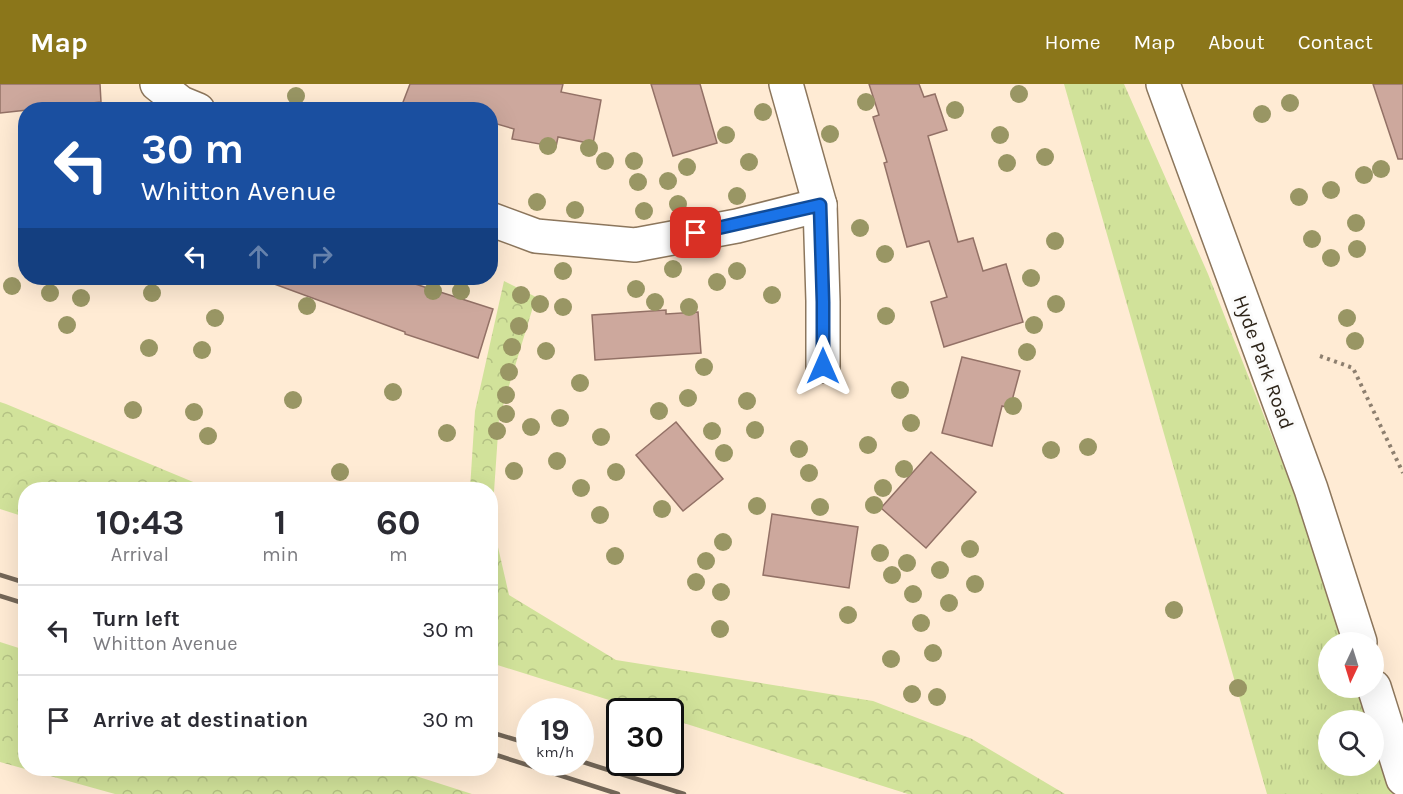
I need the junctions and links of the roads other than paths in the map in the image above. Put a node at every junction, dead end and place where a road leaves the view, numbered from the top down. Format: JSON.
{"nodes":[{"id":1,"x":157,"y":84,"type":"edge"},
{"id":2,"x":786,"y":84,"type":"edge"},
{"id":3,"x":1163,"y":84,"type":"edge"},
{"id":4,"x":180,"y":102,"type":"edge"},
{"id":5,"x":820,"y":205,"type":"junction"},
{"id":6,"x":498,"y":222,"type":"edge"},
{"id":7,"x":823,"y":366,"type":"dead end"},
{"id":8,"x":1356,"y":632,"type":"edge"},
{"id":9,"x":1377,"y":698,"type":"edge"},
{"id":10,"x":1403,"y":779,"type":"edge"}],
"edges":[{"from":1,"to":4,"type":"main road"},
{"from":2,"to":5,"type":"main road"},
{"from":3,"to":8,"type":"main road","name":"Hyde Park Road"},
{"from":5,"to":6,"type":"main road"},
{"from":5,"to":7,"type":"main road"},
{"from":9,"to":10,"type":"main road"}]}
